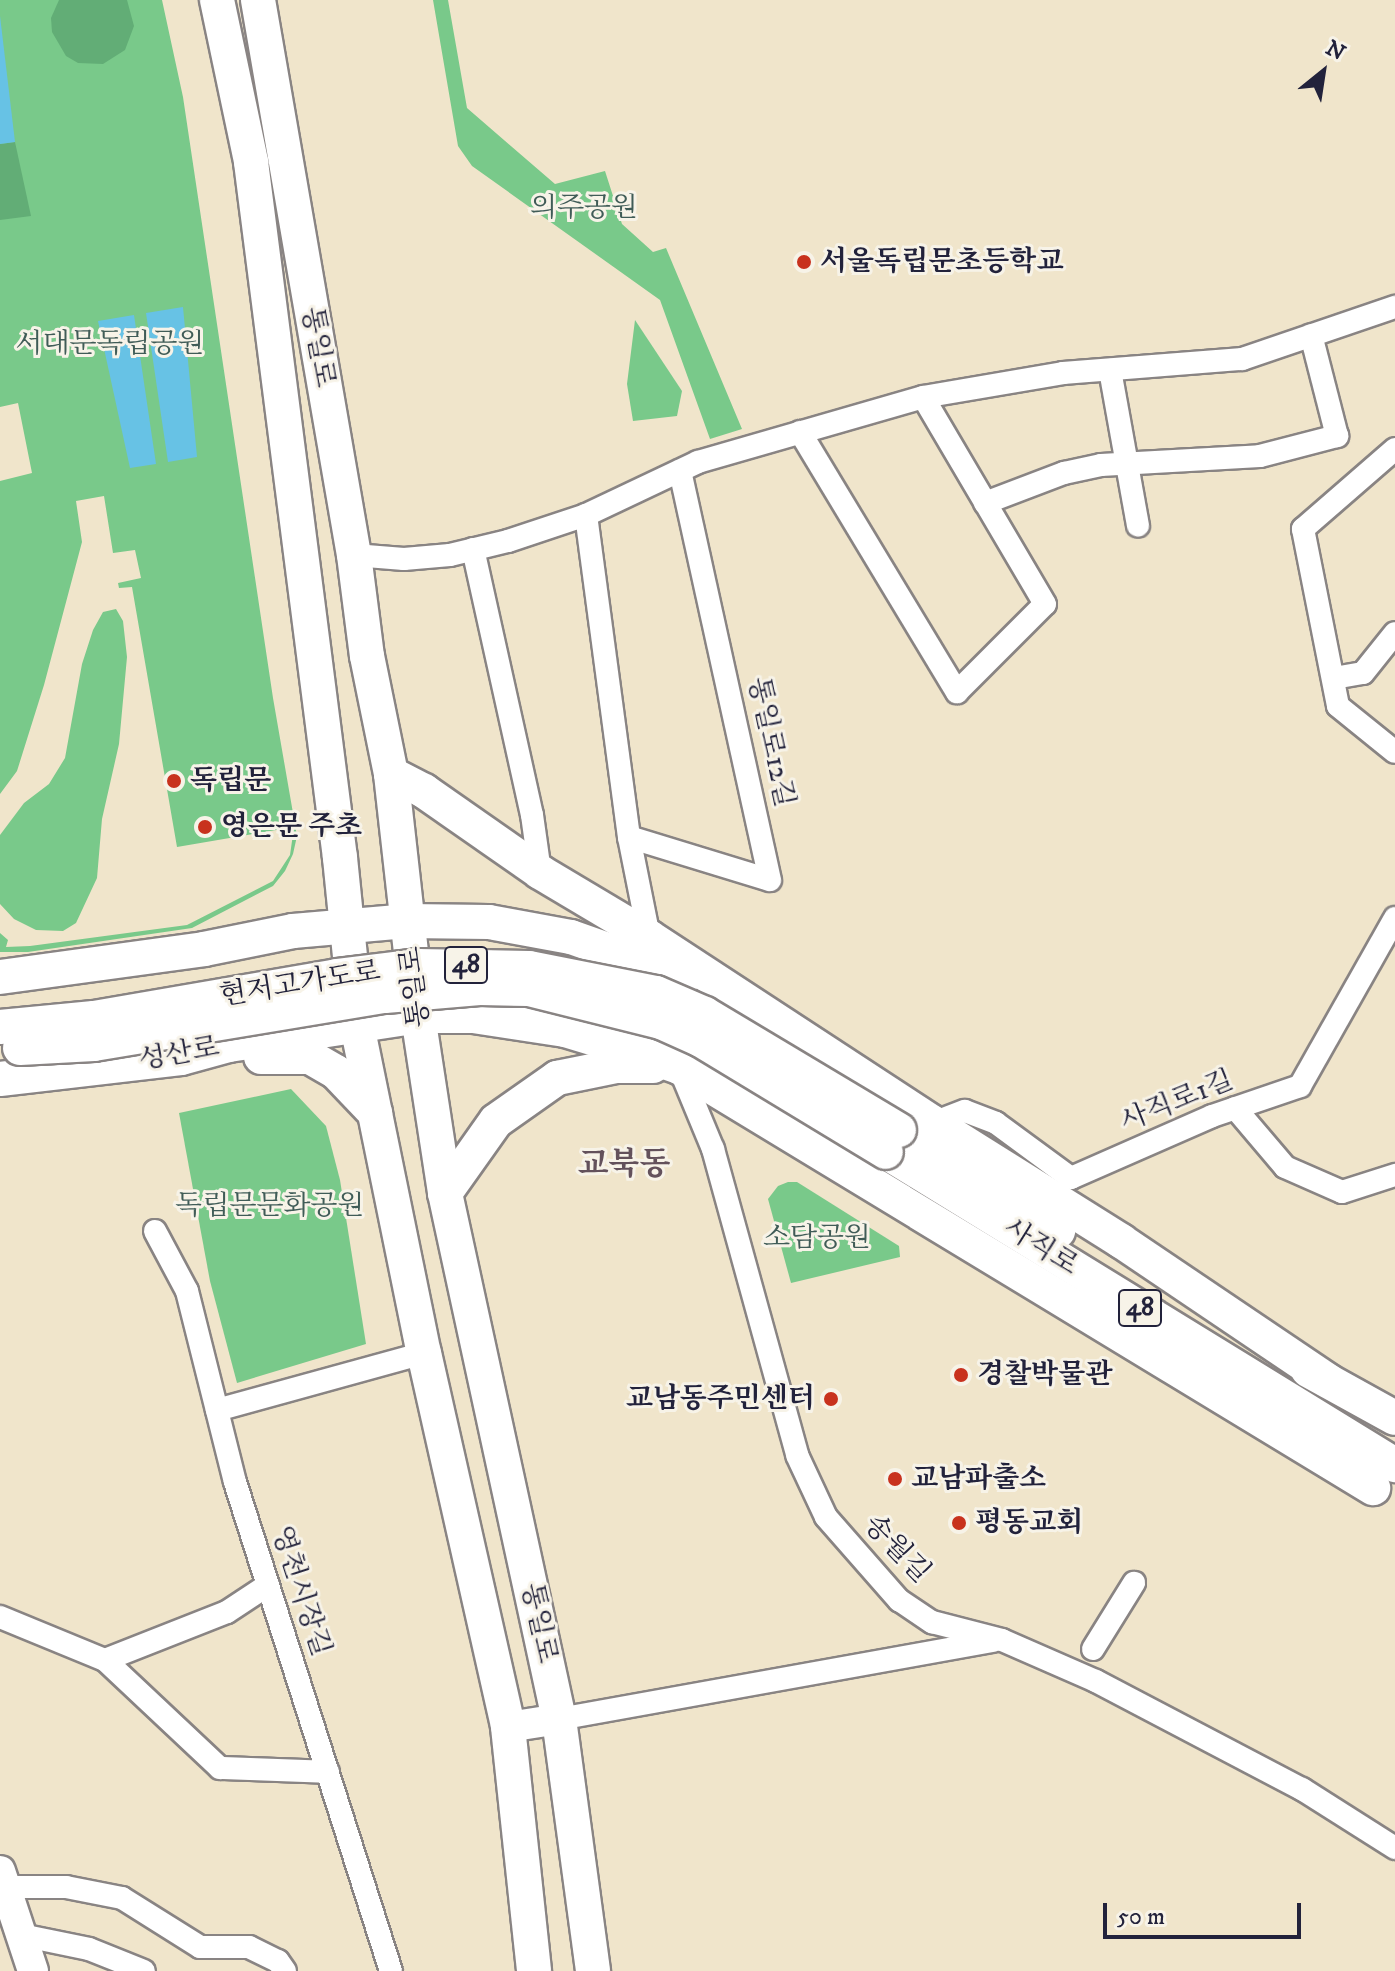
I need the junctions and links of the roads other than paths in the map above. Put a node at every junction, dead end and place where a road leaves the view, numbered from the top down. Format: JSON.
{"nodes":[{"id":1,"x":217,"y":0,"type":"edge"},
{"id":2,"x":258,"y":0,"type":"edge"},
{"id":3,"x":1395,"y":307,"type":"edge"},
{"id":4,"x":1311,"y":335,"type":"junction"},
{"id":5,"x":1110,"y":370,"type":"junction"},
{"id":6,"x":923,"y":397,"type":"junction"},
{"id":7,"x":800,"y":432,"type":"junction"},
{"id":8,"x":1395,"y":449,"type":"edge"},
{"id":9,"x":1127,"y":464,"type":"junction"},
{"id":10,"x":680,"y":471,"type":"junction"},
{"id":11,"x":985,"y":503,"type":"junction"},
{"id":12,"x":586,"y":515,"type":"junction"},
{"id":13,"x":1138,"y":525,"type":"dead end"},
{"id":14,"x":473,"y":549,"type":"junction"},
{"id":15,"x":354,"y":555,"type":"junction"},
{"id":16,"x":1395,"y":633,"type":"edge"},
{"id":17,"x":1334,"y":678,"type":"junction"},
{"id":18,"x":1395,"y":752,"type":"edge"},
{"id":19,"x":391,"y":774,"type":"junction"},
{"id":20,"x":629,"y":837,"type":"junction"},
{"id":21,"x":340,"y":858,"type":"junction"},
{"id":22,"x":540,"y":872,"type":"junction"},
{"id":23,"x":1395,"y":918,"type":"edge"},
{"id":24,"x":407,"y":921,"type":"junction"},
{"id":25,"x":347,"y":924,"type":"junction"},
{"id":26,"x":293,"y":931,"type":"junction"},
{"id":27,"x":649,"y":937,"type":"junction"},
{"id":28,"x":1389,"y":942,"type":"edge"},
{"id":29,"x":603,"y":948,"type":"junction"},
{"id":30,"x":204,"y":949,"type":"junction"},
{"id":31,"x":0,"y":977,"type":"edge"},
{"id":32,"x":742,"y":1008,"type":"junction"},
{"id":33,"x":781,"y":1010,"type":"dead end"},
{"id":34,"x":418,"y":1016,"type":"junction"},
{"id":35,"x":357,"y":1025,"type":"junction"},
{"id":36,"x":0,"y":1027,"type":"edge"},
{"id":37,"x":565,"y":1030,"type":"junction"},
{"id":38,"x":0,"y":1050,"type":"edge"},
{"id":39,"x":181,"y":1058,"type":"junction"},
{"id":40,"x":679,"y":1067,"type":"junction"},
{"id":41,"x":0,"y":1079,"type":"edge"},
{"id":42,"x":713,"y":1089,"type":"junction"},
{"id":43,"x":1235,"y":1108,"type":"junction"},
{"id":44,"x":375,"y":1113,"type":"junction"},
{"id":45,"x":939,"y":1121,"type":"junction"},
{"id":46,"x":892,"y":1141,"type":"junction"},
{"id":47,"x":713,"y":1149,"type":"junction"},
{"id":48,"x":1395,"y":1175,"type":"edge"},
{"id":49,"x":445,"y":1193,"type":"junction"},
{"id":50,"x":155,"y":1231,"type":"dead end"},
{"id":51,"x":1181,"y":1309,"type":"junction"},
{"id":52,"x":424,"y":1353,"type":"junction"},
{"id":53,"x":1327,"y":1380,"type":"junction"},
{"id":54,"x":217,"y":1410,"type":"junction"},
{"id":55,"x":1395,"y":1418,"type":"edge"},
{"id":56,"x":1395,"y":1447,"type":"edge"},
{"id":57,"x":1388,"y":1484,"type":"edge"},
{"id":58,"x":1134,"y":1583,"type":"dead end"},
{"id":59,"x":268,"y":1585,"type":"junction"},
{"id":60,"x":0,"y":1617,"type":"edge"},
{"id":61,"x":1002,"y":1640,"type":"junction"},
{"id":62,"x":1093,"y":1649,"type":"dead end"},
{"id":63,"x":105,"y":1660,"type":"junction"},
{"id":64,"x":559,"y":1719,"type":"junction"},
{"id":65,"x":508,"y":1727,"type":"junction"},
{"id":66,"x":328,"y":1772,"type":"junction"},
{"id":67,"x":1395,"y":1848,"type":"edge"},
{"id":68,"x":3,"y":1879,"type":"edge"},
{"id":69,"x":21,"y":1935,"type":"junction"},
{"id":70,"x":389,"y":1970,"type":"edge"},
{"id":71,"x":33,"y":1971,"type":"edge"},
{"id":72,"x":144,"y":1971,"type":"edge"},
{"id":73,"x":285,"y":1971,"type":"edge"},
{"id":74,"x":534,"y":1971,"type":"edge"},
{"id":75,"x":593,"y":1971,"type":"edge"}],
"edges":[{"from":1,"to":21,"type":"main road","name":"통일로"},
{"from":2,"to":15,"type":"main road","name":"통일로"},
{"from":3,"to":4,"type":"street"},
{"from":4,"to":5,"type":"street"},
{"from":4,"to":9,"type":"street"},
{"from":5,"to":6,"type":"street"},
{"from":5,"to":9,"type":"street"},
{"from":6,"to":7,"type":"street"},
{"from":6,"to":11,"type":"street"},
{"from":7,"to":10,"type":"street"},
{"from":7,"to":11,"type":"street"},
{"from":8,"to":17,"type":"street"},
{"from":9,"to":11,"type":"street"},
{"from":9,"to":13,"type":"street"},
{"from":10,"to":12,"type":"street"},
{"from":10,"to":20,"type":"street","name":"통일로12길"},
{"from":12,"to":14,"type":"street"},
{"from":12,"to":20,"type":"street"},
{"from":14,"to":15,"type":"street"},
{"from":14,"to":22,"type":"street"},
{"from":15,"to":19,"type":"main road","name":"통일로"},
{"from":16,"to":17,"type":"street"},
{"from":17,"to":18,"type":"street"},
{"from":19,"to":22,"type":"main road"},
{"from":19,"to":24,"type":"main road","name":"통일로"},
{"from":20,"to":27,"type":"street"},
{"from":21,"to":25,"type":"main road","name":"통일로"},
{"from":21,"to":26,"type":"main road"},
{"from":22,"to":27,"type":"main road"},
{"from":23,"to":28,"type":"street","name":"사직로1길"},
{"from":24,"to":25,"type":"main road"},
{"from":24,"to":29,"type":"main road"},
{"from":24,"to":34,"type":"main road","name":"통일로"},
{"from":25,"to":26,"type":"main road"},
{"from":25,"to":35,"type":"main road","name":"통일로"},
{"from":26,"to":30,"type":"main road"},
{"from":27,"to":32,"type":"main road"},
{"from":28,"to":43,"type":"street","name":"사직로1길"},
{"from":29,"to":32,"type":"main road"},
{"from":29,"to":37,"type":"main road"},
{"from":30,"to":31,"type":"main road"},
{"from":30,"to":39,"type":"main road"},
{"from":32,"to":42,"type":"street"},
{"from":32,"to":45,"type":"main road"},
{"from":33,"to":45,"type":"street"},
{"from":34,"to":35,"type":"main road","name":"성산로"},
{"from":34,"to":37,"type":"main road","name":"성산로"},
{"from":34,"to":49,"type":"main road","name":"통일로"},
{"from":35,"to":39,"type":"main road","name":"성산로"},
{"from":35,"to":44,"type":"main road","name":"통일로"},
{"from":36,"to":46,"type":"main road","name":"현저고가도로","number":"48","bridge":true},
{"from":37,"to":40,"type":"main road","name":"성산로"},
{"from":38,"to":46,"type":"main road","name":"현저고가도로","number":"48","bridge":true},
{"from":39,"to":41,"type":"main road","name":"성산로"},
{"from":39,"to":44,"type":"main road"},
{"from":40,"to":42,"type":"main road","name":"성산로"},
{"from":40,"to":47,"type":"street","name":"송월길"},
{"from":40,"to":49,"type":"main road"},
{"from":42,"to":47,"type":"street"},
{"from":42,"to":57,"type":"main road","name":"성산로"},
{"from":43,"to":45,"type":"street","name":"사직로1길"},
{"from":43,"to":48,"type":"street"},
{"from":44,"to":52,"type":"main road","name":"통일로"},
{"from":45,"to":53,"type":"main road"},
{"from":46,"to":51,"type":"main road","name":"사직로","number":"48"},
{"from":46,"to":57,"type":"main road","name":"사직로","number":"48"},
{"from":47,"to":61,"type":"street","name":"송월길"},
{"from":49,"to":64,"type":"main road","name":"통일로"},
{"from":50,"to":54,"type":"street","name":"영천시장길"},
{"from":51,"to":53,"type":"main road","name":"사직로","number":"48"},
{"from":51,"to":56,"type":"main road","name":"사직로","number":"48"},
{"from":52,"to":54,"type":"street"},
{"from":52,"to":65,"type":"main road","name":"통일로"},
{"from":53,"to":55,"type":"main road","name":"사직로","number":"48"},
{"from":54,"to":59,"type":"street","name":"영천시장길"},
{"from":58,"to":62,"type":"street"},
{"from":59,"to":63,"type":"street"},
{"from":59,"to":66,"type":"street","name":"영천시장길"},
{"from":60,"to":63,"type":"street"},
{"from":61,"to":64,"type":"street"},
{"from":61,"to":67,"type":"street","name":"송월길"},
{"from":63,"to":66,"type":"street"},
{"from":64,"to":65,"type":"main road"},
{"from":64,"to":75,"type":"main road","name":"통일로"},
{"from":65,"to":74,"type":"main road","name":"통일로"},
{"from":66,"to":70,"type":"street","name":"영천시장길"},
{"from":68,"to":69,"type":"main road"},
{"from":68,"to":73,"type":"street"},
{"from":69,"to":71,"type":"main road"},
{"from":69,"to":72,"type":"street"}]}
